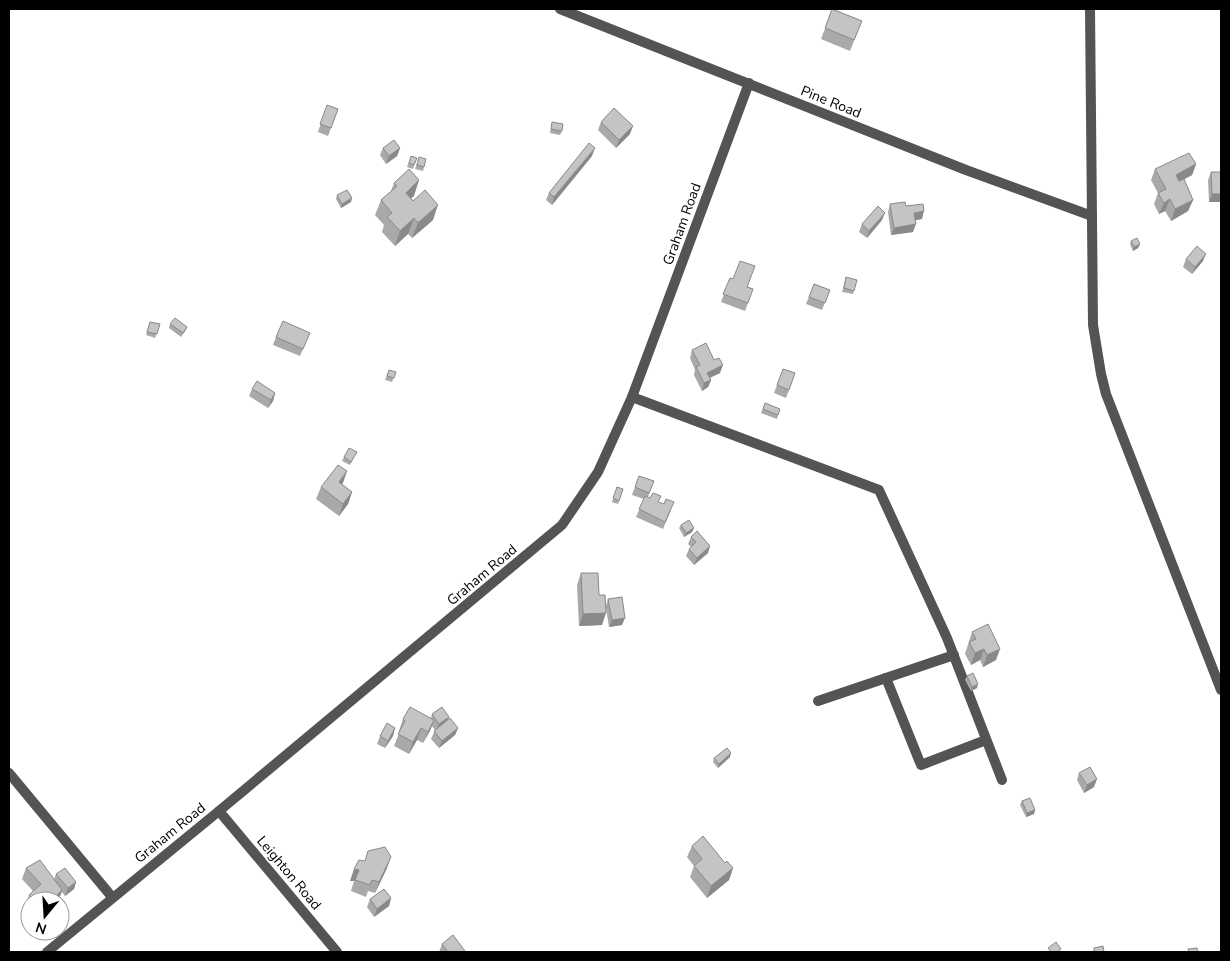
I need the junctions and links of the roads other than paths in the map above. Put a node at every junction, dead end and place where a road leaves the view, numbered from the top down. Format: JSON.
{"nodes":[{"id":1,"x":560,"y":9,"type":"edge"},
{"id":2,"x":1090,"y":9,"type":"edge"},
{"id":3,"x":749,"y":83,"type":"junction"},
{"id":4,"x":1092,"y":216,"type":"junction"},
{"id":5,"x":632,"y":397,"type":"junction"},
{"id":6,"x":954,"y":655,"type":"junction"},
{"id":7,"x":886,"y":678,"type":"junction"},
{"id":8,"x":1221,"y":690,"type":"edge"},
{"id":9,"x":818,"y":701,"type":"dead end"},
{"id":10,"x":986,"y":740,"type":"junction"},
{"id":11,"x":9,"y":773,"type":"edge"},
{"id":12,"x":1002,"y":780,"type":"dead end"},
{"id":13,"x":219,"y":811,"type":"junction"},
{"id":14,"x":112,"y":897,"type":"junction"},
{"id":15,"x":47,"y":952,"type":"edge"},
{"id":16,"x":337,"y":952,"type":"edge"}],
"edges":[{"from":1,"to":3,"type":"street","name":"Pine Road"},
{"from":2,"to":4,"type":"street"},
{"from":3,"to":4,"type":"street","name":"Pine Road"},
{"from":3,"to":5,"type":"street","name":"Graham Road"},
{"from":4,"to":8,"type":"street"},
{"from":5,"to":6,"type":"street"},
{"from":5,"to":13,"type":"street","name":"Graham Road"},
{"from":6,"to":7,"type":"street"},
{"from":6,"to":10,"type":"street"},
{"from":7,"to":9,"type":"street"},
{"from":7,"to":10,"type":"street"},
{"from":10,"to":12,"type":"street"},
{"from":11,"to":14,"type":"street"},
{"from":13,"to":14,"type":"street","name":"Graham Road"},
{"from":13,"to":16,"type":"street","name":"Leighton Road"},
{"from":14,"to":15,"type":"street","name":"Graham Road"}]}
